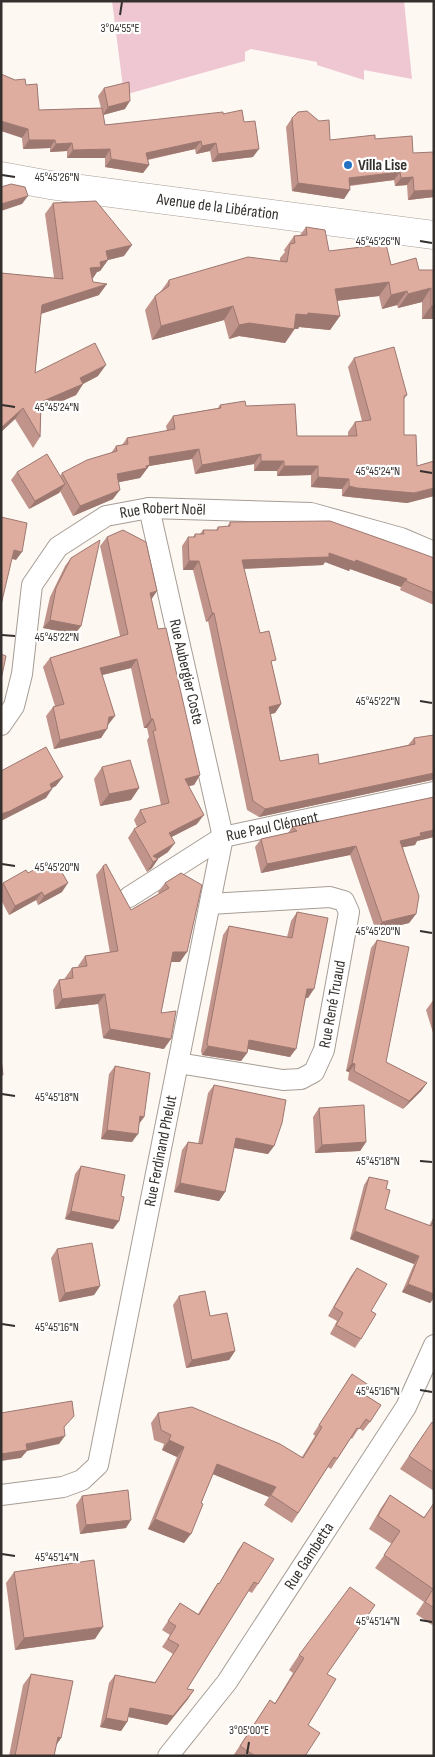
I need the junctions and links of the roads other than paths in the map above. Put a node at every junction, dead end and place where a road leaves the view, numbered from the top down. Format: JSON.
{"nodes":[{"id":1,"x":1,"y":176,"type":"edge"},
{"id":2,"x":434,"y":235,"type":"edge"},
{"id":3,"x":149,"y":508,"type":"junction"},
{"id":4,"x":434,"y":552,"type":"edge"},
{"id":5,"x":1,"y":725,"type":"edge"},
{"id":6,"x":434,"y":792,"type":"edge"},
{"id":7,"x":223,"y":837,"type":"junction"},
{"id":8,"x":129,"y":898,"type":"dead end"},
{"id":9,"x":210,"y":904,"type":"junction"},
{"id":10,"x":178,"y":1062,"type":"junction"},
{"id":11,"x":434,"y":1345,"type":"edge"},
{"id":12,"x":1,"y":1495,"type":"edge"},
{"id":13,"x":168,"y":1756,"type":"edge"}],
"edges":[{"from":1,"to":2,"type":"main road","name":"Avenue de la Libération"},
{"from":3,"to":4,"type":"street","name":"Rue Robert Noël"},
{"from":3,"to":5,"type":"street","name":"Rue Robert Noël"},
{"from":3,"to":7,"type":"street","name":"Rue Aubergier Coste"},
{"from":6,"to":7,"type":"street","name":"Rue Paul Clément"},
{"from":7,"to":8,"type":"street","name":"Rue Paul Clément"},
{"from":7,"to":9,"type":"street","name":"Rue Ferdinand Phelut"},
{"from":9,"to":10,"type":"street","name":"Rue Ferdinand Phelut"},
{"from":9,"to":10,"type":"street","name":"Rue René Truaud"},
{"from":10,"to":12,"type":"street","name":"Rue Ferdinand Phelut"},
{"from":11,"to":13,"type":"street","name":"Rue Gambetta"}]}
